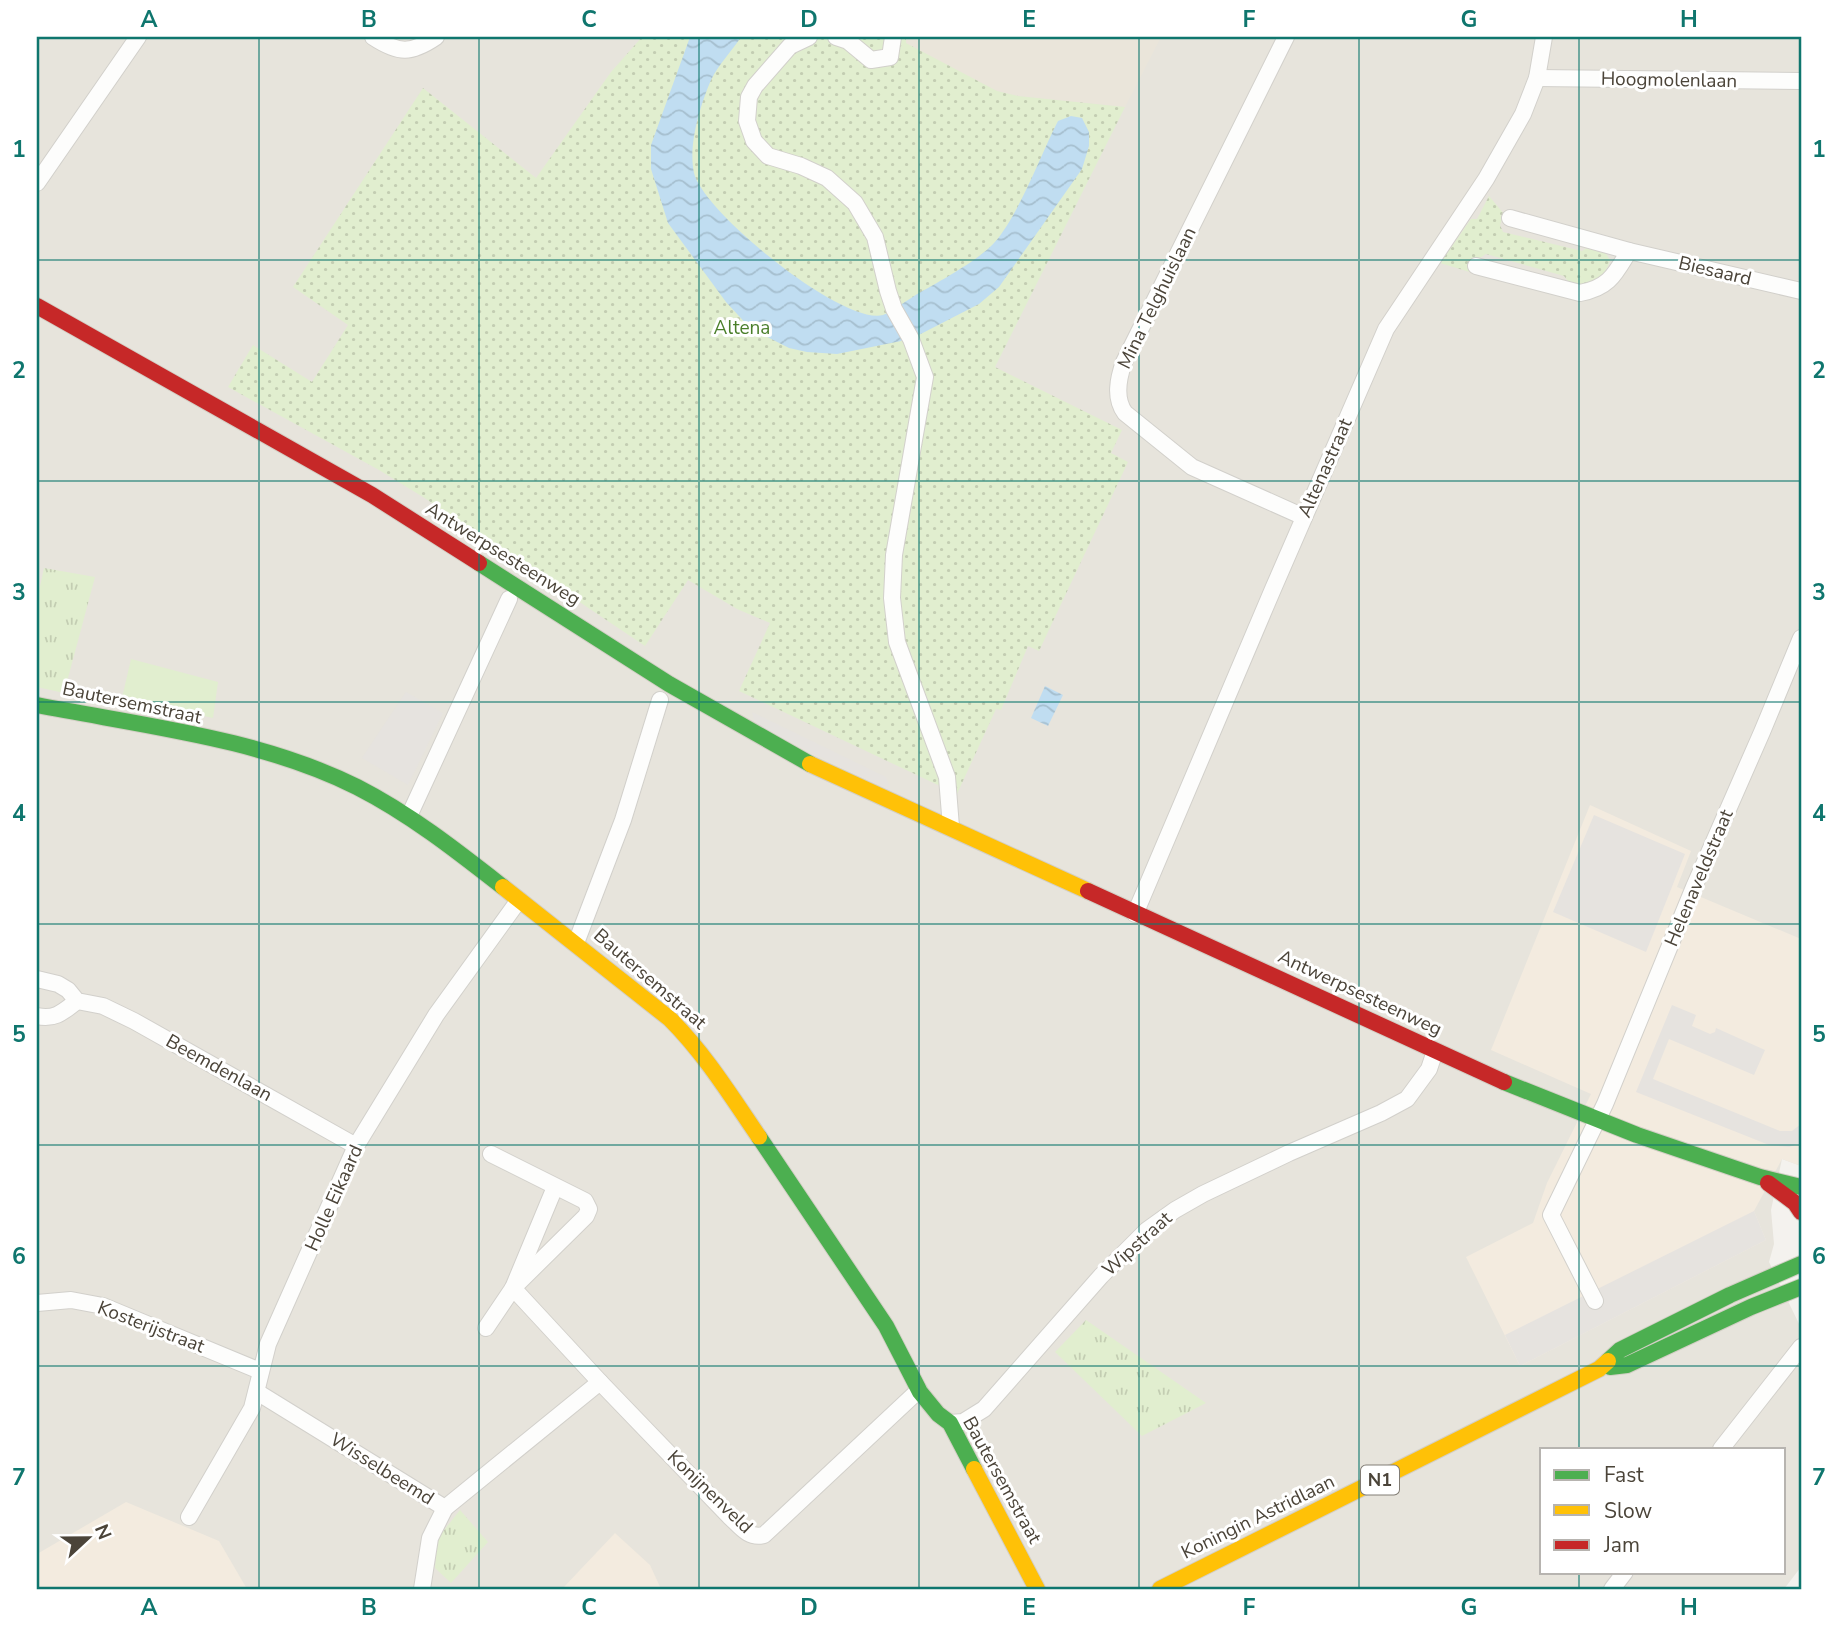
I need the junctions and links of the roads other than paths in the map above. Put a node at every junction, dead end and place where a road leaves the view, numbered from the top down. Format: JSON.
{"nodes":[{"id":1,"x":138,"y":37,"type":"edge"},
{"id":2,"x":373,"y":37,"type":"edge"},
{"id":3,"x":436,"y":37,"type":"edge"},
{"id":4,"x":809,"y":37,"type":"edge"},
{"id":5,"x":836,"y":37,"type":"edge"},
{"id":6,"x":893,"y":37,"type":"edge"},
{"id":7,"x":1286,"y":37,"type":"edge"},
{"id":8,"x":1542,"y":38,"type":"edge"},
{"id":9,"x":1537,"y":78,"type":"junction"},
{"id":10,"x":1801,"y":81,"type":"edge"},
{"id":11,"x":37,"y":183,"type":"edge"},
{"id":12,"x":1510,"y":218,"type":"dead end"},
{"id":13,"x":1629,"y":251,"type":"junction"},
{"id":14,"x":1476,"y":266,"type":"dead end"},
{"id":15,"x":1801,"y":291,"type":"edge"},
{"id":16,"x":37,"y":306,"type":"edge"},
{"id":17,"x":1304,"y":517,"type":"junction"},
{"id":18,"x":509,"y":599,"type":"dead end"},
{"id":19,"x":1801,"y":638,"type":"edge"},
{"id":20,"x":660,"y":700,"type":"dead end"},
{"id":21,"x":37,"y":705,"type":"edge"},
{"id":22,"x":409,"y":816,"type":"junction"},
{"id":23,"x":951,"y":827,"type":"junction"},
{"id":24,"x":519,"y":900,"type":"junction"},
{"id":25,"x":1135,"y":914,"type":"junction"},
{"id":26,"x":576,"y":943,"type":"junction"},
{"id":27,"x":37,"y":979,"type":"edge"},
{"id":28,"x":77,"y":1001,"type":"junction"},
{"id":29,"x":37,"y":1016,"type":"edge"},
{"id":30,"x":1435,"y":1051,"type":"junction"},
{"id":31,"x":1598,"y":1119,"type":"junction"},
{"id":32,"x":356,"y":1146,"type":"junction"},
{"id":33,"x":491,"y":1154,"type":"dead end"},
{"id":34,"x":1759,"y":1177,"type":"junction"},
{"id":35,"x":555,"y":1187,"type":"junction"},
{"id":36,"x":1801,"y":1187,"type":"edge"},
{"id":37,"x":1801,"y":1212,"type":"edge"},
{"id":38,"x":1801,"y":1264,"type":"edge"},
{"id":39,"x":513,"y":1287,"type":"junction"},
{"id":40,"x":1801,"y":1287,"type":"edge"},
{"id":41,"x":37,"y":1301,"type":"edge"},
{"id":42,"x":1595,"y":1301,"type":"dead end"},
{"id":43,"x":486,"y":1328,"type":"dead end"},
{"id":44,"x":1801,"y":1347,"type":"edge"},
{"id":45,"x":1599,"y":1369,"type":"junction"},
{"id":46,"x":260,"y":1371,"type":"junction"},
{"id":47,"x":600,"y":1382,"type":"junction"},
{"id":48,"x":919,"y":1390,"type":"junction"},
{"id":49,"x":257,"y":1392,"type":"junction"},
{"id":50,"x":950,"y":1423,"type":"junction"},
{"id":51,"x":1722,"y":1448,"type":"edge"},
{"id":52,"x":444,"y":1508,"type":"junction"},
{"id":53,"x":189,"y":1517,"type":"dead end"},
{"id":54,"x":1623,"y":1574,"type":"edge"},
{"id":55,"x":422,"y":1589,"type":"edge"},
{"id":56,"x":1037,"y":1589,"type":"edge"},
{"id":57,"x":1160,"y":1589,"type":"edge"},
{"id":58,"x":1612,"y":1589,"type":"edge"}],
"edges":[{"from":1,"to":11,"type":"street"},
{"from":2,"to":3,"type":"street"},
{"from":4,"to":23,"type":"street"},
{"from":5,"to":6,"type":"street"},
{"from":7,"to":17,"type":"street","name":"Mina Telghuislaan"},
{"from":8,"to":9,"type":"street","name":"Altenastraat"},
{"from":9,"to":10,"type":"street","name":"Hoogmolenlaan"},
{"from":9,"to":17,"type":"street","name":"Altenastraat"},
{"from":12,"to":13,"type":"street","name":"Biesaard"},
{"from":13,"to":14,"type":"street"},
{"from":13,"to":15,"type":"street","name":"Biesaard"},
{"from":16,"to":23,"type":"street","name":"Antwerpsesteenweg"},
{"from":17,"to":25,"type":"street","name":"Altenastraat"},
{"from":18,"to":22,"type":"street"},
{"from":19,"to":31,"type":"street","name":"Helenaveldstraat"},
{"from":20,"to":26,"type":"street"},
{"from":21,"to":22,"type":"street","name":"Bautersemstraat"},
{"from":22,"to":24,"type":"street","name":"Bautersemstraat"},
{"from":23,"to":25,"type":"street","name":"Antwerpsesteenweg"},
{"from":24,"to":26,"type":"street","name":"Bautersemstraat"},
{"from":24,"to":32,"type":"street","name":"Holle Eikaard"},
{"from":25,"to":30,"type":"street","name":"Antwerpsesteenweg"},
{"from":26,"to":48,"type":"street","name":"Bautersemstraat"},
{"from":27,"to":28,"type":"street","name":"Beemdenlaan"},
{"from":28,"to":29,"type":"street"},
{"from":28,"to":32,"type":"street","name":"Beemdenlaan"},
{"from":30,"to":31,"type":"street","name":"Antwerpsesteenweg"},
{"from":30,"to":50,"type":"street","name":"Wipstraat"},
{"from":31,"to":34,"type":"street","name":"Antwerpsesteenweg"},
{"from":31,"to":42,"type":"street","name":"Helenaveldstraat"},
{"from":32,"to":46,"type":"street","name":"Holle Eikaard"},
{"from":33,"to":35,"type":"street"},
{"from":34,"to":36,"type":"street","name":"Antwerpsesteenweg"},
{"from":34,"to":37,"type":"street","name":"Antwerpsesteenweg"},
{"from":35,"to":39,"type":"street"},
{"from":35,"to":39,"type":"street"},
{"from":38,"to":45,"type":"street","name":"Koningin Astridlaan","number":"N1"},
{"from":39,"to":43,"type":"street"},
{"from":39,"to":47,"type":"street","name":"Konijnenveld"},
{"from":40,"to":45,"type":"street","name":"Koningin Astridlaan","number":"N1"},
{"from":41,"to":46,"type":"street","name":"Kosterijstraat"},
{"from":44,"to":51,"type":"street"},
{"from":45,"to":57,"type":"street","name":"Koningin Astridlaan","number":"N1"},
{"from":46,"to":49,"type":"street","name":"Holle Eikaard"},
{"from":47,"to":48,"type":"street","name":"Konijnenveld"},
{"from":47,"to":52,"type":"street","name":"Wisselbeemd"},
{"from":48,"to":50,"type":"street","name":"Bautersemstraat"},
{"from":49,"to":52,"type":"street","name":"Wisselbeemd"},
{"from":49,"to":53,"type":"street","name":"Holle Eikaard"},
{"from":50,"to":56,"type":"street","name":"Bautersemstraat"},
{"from":52,"to":55,"type":"street"},
{"from":54,"to":58,"type":"street"}]}
